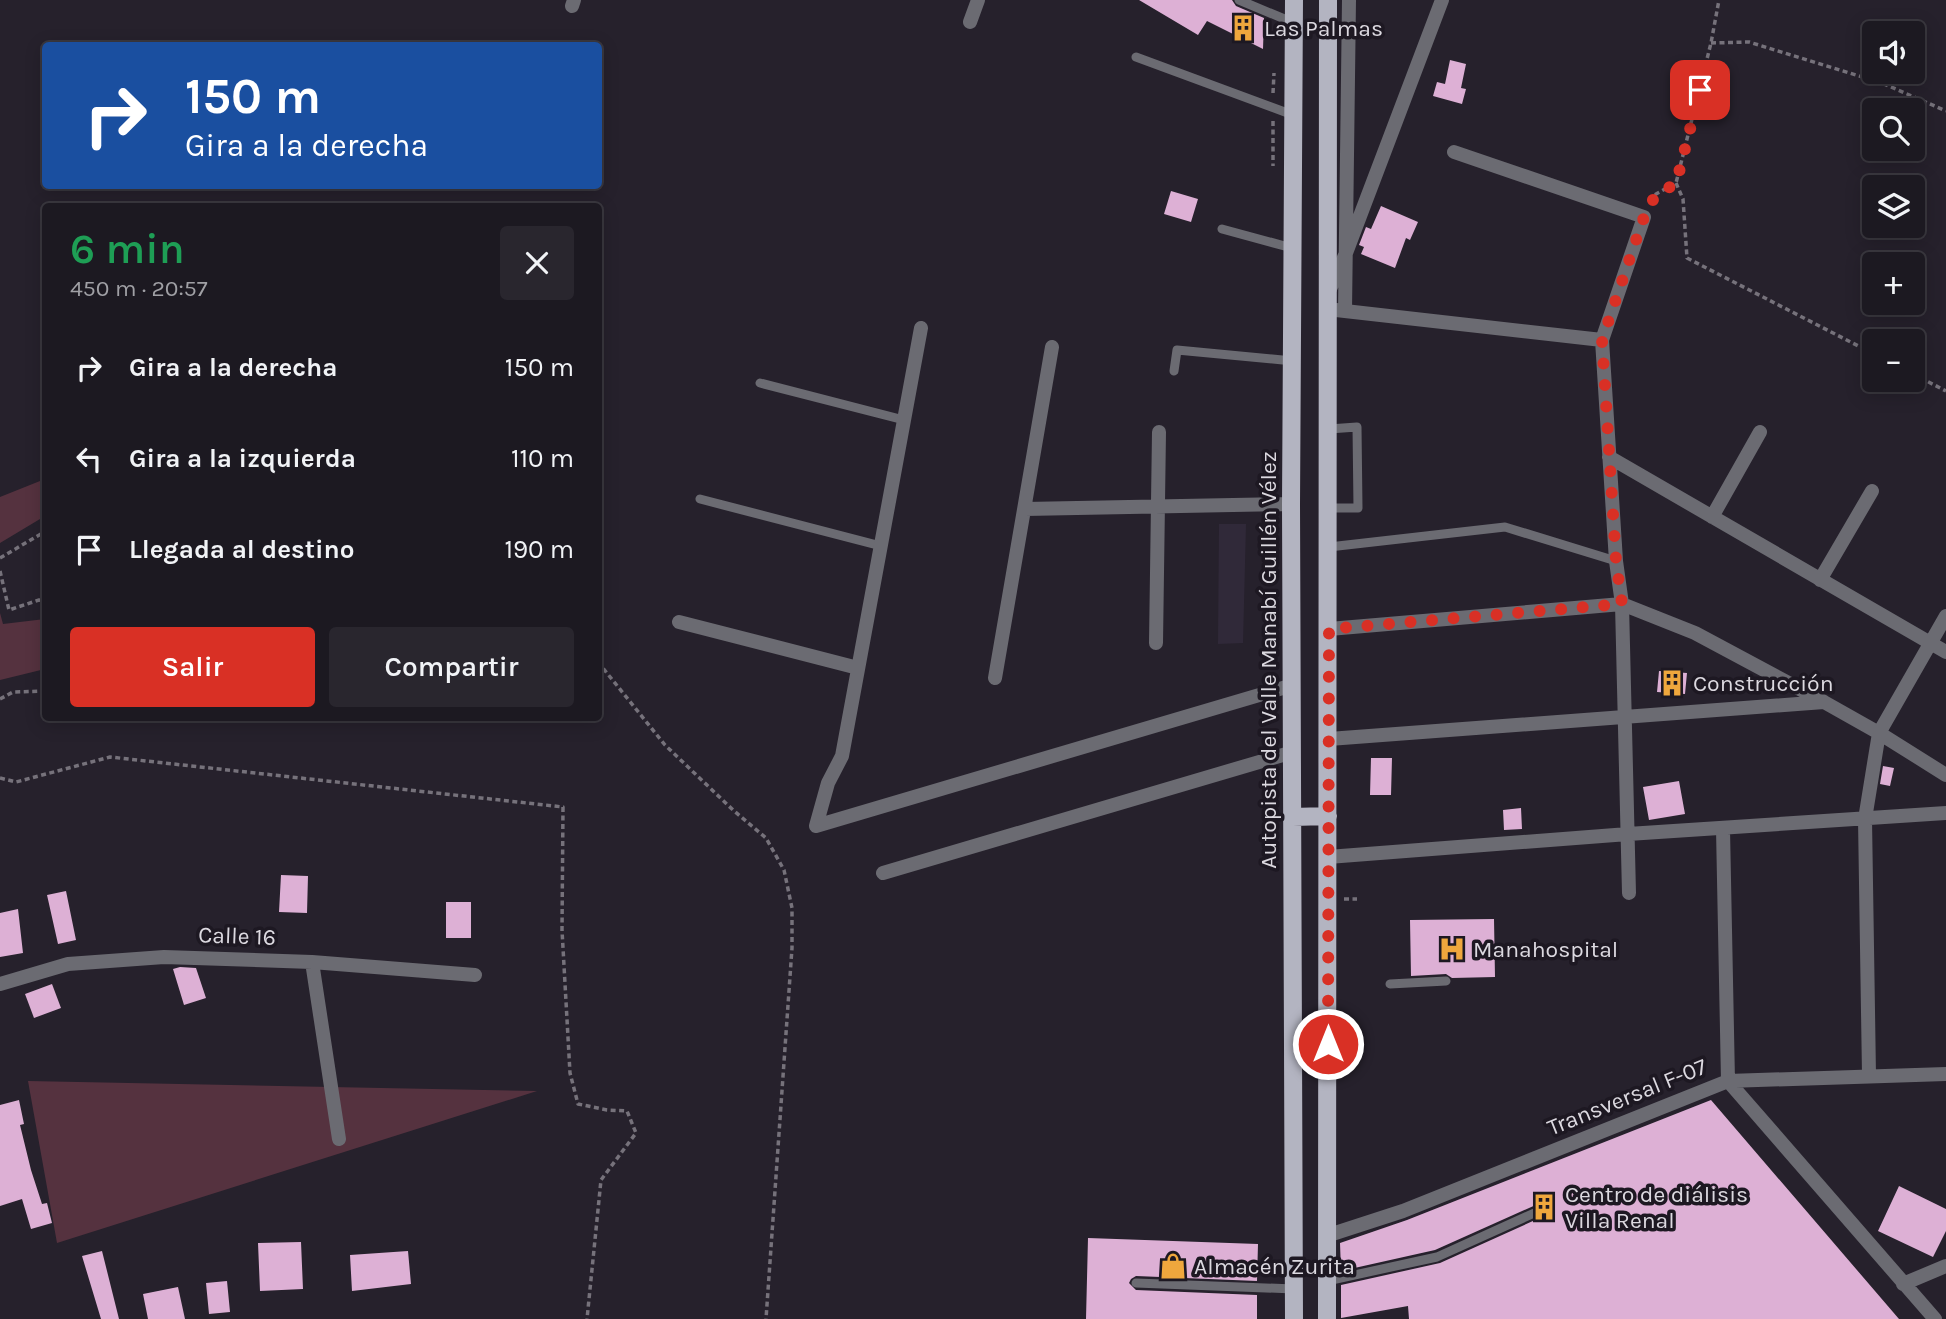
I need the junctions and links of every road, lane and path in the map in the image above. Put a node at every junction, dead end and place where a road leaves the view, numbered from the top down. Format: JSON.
{"nodes":[{"id":1,"x":978,"y":0,"type":"edge"},
{"id":2,"x":1239,"y":0,"type":"edge"},
{"id":3,"x":1294,"y":0,"type":"edge"},
{"id":4,"x":1328,"y":0,"type":"edge"},
{"id":5,"x":1349,"y":0,"type":"edge"},
{"id":6,"x":1442,"y":0,"type":"edge"},
{"id":7,"x":1719,"y":0,"type":"edge"},
{"id":8,"x":970,"y":22,"type":"dead end"},
{"id":9,"x":1294,"y":23,"type":"junction"},
{"id":10,"x":1711,"y":43,"type":"junction"},
{"id":11,"x":1136,"y":57,"type":"dead end"},
{"id":12,"x":1946,"y":111,"type":"edge"},
{"id":13,"x":1293,"y":115,"type":"junction"},
{"id":14,"x":1454,"y":152,"type":"dead end"},
{"id":15,"x":1676,"y":184,"type":"junction"},
{"id":16,"x":1644,"y":217,"type":"junction"},
{"id":17,"x":1222,"y":229,"type":"dead end"},
{"id":18,"x":1292,"y":248,"type":"junction"},
{"id":19,"x":1346,"y":253,"type":"junction"},
{"id":20,"x":1329,"y":291,"type":"junction"},
{"id":21,"x":1337,"y":310,"type":"junction"},
{"id":22,"x":921,"y":328,"type":"dead end"},
{"id":23,"x":1602,"y":340,"type":"junction"},
{"id":24,"x":1052,"y":347,"type":"dead end"},
{"id":25,"x":1862,"y":348,"type":"edge"},
{"id":26,"x":1293,"y":360,"type":"junction"},
{"id":27,"x":1174,"y":371,"type":"dead end"},
{"id":28,"x":1925,"y":380,"type":"edge"},
{"id":29,"x":760,"y":383,"type":"dead end"},
{"id":30,"x":1946,"y":391,"type":"edge"},
{"id":31,"x":904,"y":420,"type":"junction"},
{"id":32,"x":1329,"y":429,"type":"junction"},
{"id":33,"x":1158,"y":432,"type":"dead end"},
{"id":34,"x":1760,"y":432,"type":"dead end"},
{"id":35,"x":1609,"y":457,"type":"junction"},
{"id":36,"x":1872,"y":491,"type":"dead end"},
{"id":37,"x":700,"y":499,"type":"dead end"},
{"id":38,"x":1291,"y":504,"type":"junction"},
{"id":39,"x":1158,"y":507,"type":"junction"},
{"id":40,"x":1329,"y":508,"type":"junction"},
{"id":41,"x":1025,"y":509,"type":"junction"},
{"id":42,"x":1712,"y":517,"type":"junction"},
{"id":43,"x":42,"y":533,"type":"edge"},
{"id":44,"x":881,"y":545,"type":"junction"},
{"id":45,"x":1329,"y":547,"type":"junction"},
{"id":46,"x":0,"y":558,"type":"edge"},
{"id":47,"x":1616,"y":561,"type":"junction"},
{"id":48,"x":0,"y":571,"type":"edge"},
{"id":49,"x":1820,"y":580,"type":"junction"},
{"id":50,"x":42,"y":601,"type":"edge"},
{"id":51,"x":1622,"y":604,"type":"junction"},
{"id":52,"x":1946,"y":616,"type":"edge"},
{"id":53,"x":679,"y":622,"type":"dead end"},
{"id":54,"x":1329,"y":629,"type":"junction"},
{"id":55,"x":1156,"y":643,"type":"dead end"},
{"id":56,"x":1931,"y":644,"type":"junction"},
{"id":57,"x":1946,"y":652,"type":"edge"},
{"id":58,"x":602,"y":667,"type":"edge"},
{"id":59,"x":858,"y":668,"type":"junction"},
{"id":60,"x":995,"y":678,"type":"dead end"},
{"id":61,"x":1293,"y":685,"type":"junction"},
{"id":62,"x":42,"y":691,"type":"edge"},
{"id":63,"x":0,"y":699,"type":"edge"},
{"id":64,"x":1824,"y":702,"type":"junction"},
{"id":65,"x":1625,"y":717,"type":"junction"},
{"id":66,"x":1879,"y":733,"type":"junction"},
{"id":67,"x":1329,"y":739,"type":"junction"},
{"id":68,"x":1293,"y":752,"type":"junction"},
{"id":69,"x":1946,"y":775,"type":"edge"},
{"id":70,"x":0,"y":778,"type":"edge"},
{"id":71,"x":1946,"y":813,"type":"edge"},
{"id":72,"x":1328,"y":816,"type":"junction"},
{"id":73,"x":1293,"y":817,"type":"junction"},
{"id":74,"x":1865,"y":819,"type":"junction"},
{"id":75,"x":1723,"y":829,"type":"junction"},
{"id":76,"x":1628,"y":834,"type":"junction"},
{"id":77,"x":1328,"y":858,"type":"junction"},
{"id":78,"x":883,"y":873,"type":"dead end"},
{"id":79,"x":1629,"y":893,"type":"dead end"},
{"id":80,"x":312,"y":962,"type":"junction"},
{"id":81,"x":475,"y":975,"type":"dead end"},
{"id":82,"x":1446,"y":981,"type":"dead end"},
{"id":83,"x":0,"y":984,"type":"edge"},
{"id":84,"x":1390,"y":984,"type":"dead end"},
{"id":85,"x":1946,"y":1074,"type":"edge"},
{"id":86,"x":1869,"y":1075,"type":"junction"},
{"id":87,"x":1728,"y":1081,"type":"junction"},
{"id":88,"x":339,"y":1139,"type":"dead end"},
{"id":89,"x":1541,"y":1210,"type":"dead end"},
{"id":90,"x":1326,"y":1236,"type":"junction"},
{"id":91,"x":1946,"y":1266,"type":"edge"},
{"id":92,"x":1327,"y":1280,"type":"junction"},
{"id":93,"x":1136,"y":1283,"type":"dead end"},
{"id":94,"x":1903,"y":1284,"type":"junction"},
{"id":95,"x":1294,"y":1289,"type":"junction"},
{"id":96,"x":587,"y":1319,"type":"edge"},
{"id":97,"x":766,"y":1319,"type":"edge"},
{"id":98,"x":1294,"y":1319,"type":"edge"},
{"id":99,"x":1327,"y":1319,"type":"edge"},
{"id":100,"x":1935,"y":1319,"type":"edge"}],
"edges":[{"from":1,"to":8,"type":"street"},
{"from":2,"to":9,"type":"lane"},
{"from":3,"to":9,"type":"main road","name":"Autopista del Valle Manabí Guillén Vélez"},
{"from":4,"to":20,"type":"main road"},
{"from":5,"to":19,"type":"street"},
{"from":6,"to":19,"type":"street"},
{"from":7,"to":10,"type":"path"},
{"from":9,"to":13,"type":"main road","name":"Autopista del Valle Manabí Guillén Vélez"},
{"from":10,"to":12,"type":"path"},
{"from":10,"to":15,"type":"path"},
{"from":11,"to":13,"type":"lane"},
{"from":13,"to":18,"type":"main road","name":"Autopista del Valle Manabí Guillén Vélez"},
{"from":14,"to":16,"type":"street"},
{"from":15,"to":16,"type":"path"},
{"from":15,"to":25,"type":"path"},
{"from":16,"to":23,"type":"street"},
{"from":17,"to":18,"type":"lane"},
{"from":18,"to":26,"type":"main road","name":"Autopista del Valle Manabí Guillén Vélez"},
{"from":19,"to":20,"type":"street"},
{"from":19,"to":21,"type":"street"},
{"from":20,"to":21,"type":"main road"},
{"from":21,"to":23,"type":"street"},
{"from":21,"to":32,"type":"main road"},
{"from":22,"to":31,"type":"street"},
{"from":23,"to":35,"type":"street"},
{"from":24,"to":41,"type":"street"},
{"from":26,"to":27,"type":"lane"},
{"from":26,"to":38,"type":"main road","name":"Autopista del Valle Manabí Guillén Vélez"},
{"from":28,"to":30,"type":"path"},
{"from":29,"to":31,"type":"lane"},
{"from":31,"to":44,"type":"street"},
{"from":32,"to":40,"type":"main road"},
{"from":32,"to":40,"type":"lane"},
{"from":33,"to":39,"type":"street"},
{"from":34,"to":42,"type":"street"},
{"from":35,"to":42,"type":"street"},
{"from":35,"to":47,"type":"street"},
{"from":36,"to":49,"type":"street"},
{"from":37,"to":44,"type":"lane"},
{"from":38,"to":39,"type":"street"},
{"from":38,"to":61,"type":"main road","name":"Autopista del Valle Manabí Guillén Vélez"},
{"from":39,"to":41,"type":"street"},
{"from":39,"to":55,"type":"street"},
{"from":40,"to":45,"type":"main road"},
{"from":41,"to":60,"type":"street"},
{"from":42,"to":49,"type":"street"},
{"from":43,"to":46,"type":"path"},
{"from":44,"to":59,"type":"street"},
{"from":45,"to":47,"type":"lane"},
{"from":45,"to":54,"type":"main road"},
{"from":47,"to":51,"type":"street"},
{"from":48,"to":50,"type":"path"},
{"from":49,"to":56,"type":"street"},
{"from":51,"to":54,"type":"street"},
{"from":51,"to":64,"type":"street"},
{"from":51,"to":65,"type":"street"},
{"from":52,"to":56,"type":"street"},
{"from":53,"to":59,"type":"street"},
{"from":54,"to":67,"type":"main road"},
{"from":56,"to":57,"type":"street"},
{"from":56,"to":66,"type":"street"},
{"from":58,"to":97,"type":"path"},
{"from":59,"to":61,"type":"street"},
{"from":61,"to":68,"type":"main road","name":"Autopista del Valle Manabí Guillén Vélez"},
{"from":62,"to":63,"type":"path"},
{"from":64,"to":65,"type":"street"},
{"from":64,"to":66,"type":"street"},
{"from":65,"to":67,"type":"street"},
{"from":65,"to":76,"type":"street"},
{"from":66,"to":69,"type":"street"},
{"from":66,"to":74,"type":"street"},
{"from":67,"to":72,"type":"main road"},
{"from":68,"to":73,"type":"main road","name":"Autopista del Valle Manabí Guillén Vélez"},
{"from":68,"to":78,"type":"street"},
{"from":70,"to":96,"type":"path"},
{"from":71,"to":74,"type":"street"},
{"from":72,"to":73,"type":"main road"},
{"from":72,"to":77,"type":"main road"},
{"from":73,"to":95,"type":"main road","name":"Autopista del Valle Manabí Guillén Vélez"},
{"from":74,"to":75,"type":"street"},
{"from":74,"to":86,"type":"street"},
{"from":75,"to":76,"type":"street"},
{"from":75,"to":87,"type":"street"},
{"from":76,"to":77,"type":"street"},
{"from":76,"to":79,"type":"street"},
{"from":77,"to":90,"type":"main road"},
{"from":80,"to":81,"type":"street","name":"Calle 16"},
{"from":80,"to":83,"type":"street","name":"Calle 16"},
{"from":80,"to":88,"type":"street"},
{"from":82,"to":84,"type":"lane"},
{"from":85,"to":86,"type":"street"},
{"from":86,"to":87,"type":"street"},
{"from":87,"to":90,"type":"street","name":"Transversal F-07"},
{"from":87,"to":94,"type":"street","name":"Transversal F-07"},
{"from":89,"to":92,"type":"lane"},
{"from":90,"to":92,"type":"main road"},
{"from":91,"to":94,"type":"street"},
{"from":92,"to":99,"type":"main road"},
{"from":93,"to":95,"type":"lane"},
{"from":94,"to":100,"type":"street","name":"Transversal F-07"},
{"from":95,"to":98,"type":"main road","name":"Autopista del Valle Manabí Guillén Vélez"}]}
